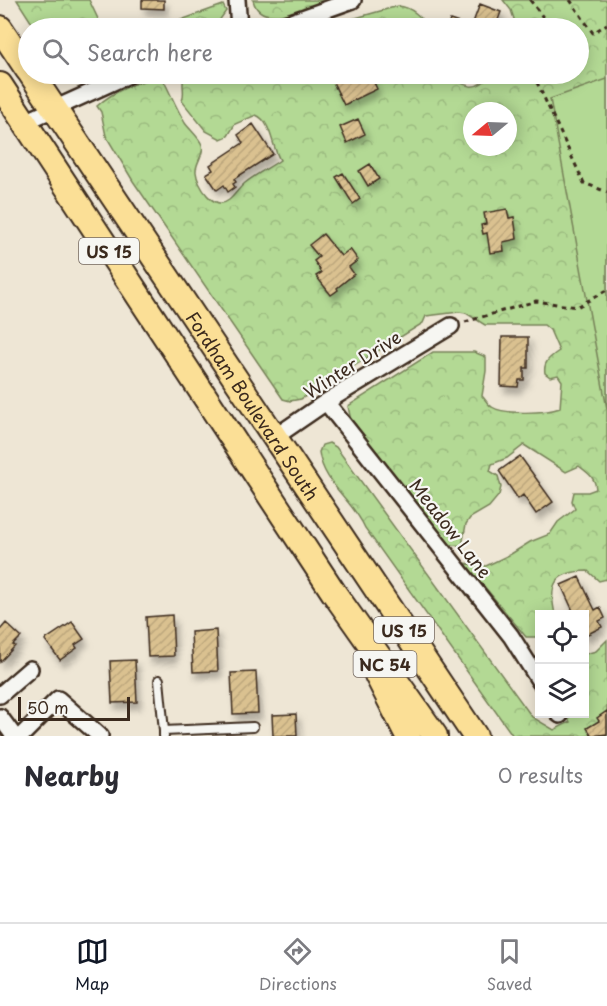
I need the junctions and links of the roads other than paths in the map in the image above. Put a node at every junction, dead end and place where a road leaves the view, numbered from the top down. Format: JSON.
{"nodes":[{"id":1,"x":237,"y":0,"type":"edge"},
{"id":2,"x":353,"y":0,"type":"edge"},
{"id":3,"x":238,"y":18,"type":"edge"},
{"id":4,"x":302,"y":18,"type":"edge"},
{"id":5,"x":0,"y":28,"type":"edge"},
{"id":6,"x":18,"y":54,"type":"edge"},
{"id":7,"x":38,"y":84,"type":"edge"},
{"id":8,"x":108,"y":84,"type":"edge"},
{"id":9,"x":0,"y":85,"type":"edge"},
{"id":10,"x":54,"y":108,"type":"junction"},
{"id":11,"x":25,"y":122,"type":"junction"},
{"id":12,"x":451,"y":326,"type":"road end"},
{"id":13,"x":326,"y":402,"type":"junction"},
{"id":14,"x":275,"y":437,"type":"junction"},
{"id":15,"x":334,"y":593,"type":"junction"},
{"id":16,"x":30,"y":669,"type":"dead end"},
{"id":17,"x":535,"y":674,"type":"edge"},
{"id":18,"x":159,"y":680,"type":"dead end"},
{"id":19,"x":0,"y":695,"type":"edge"},
{"id":20,"x":0,"y":717,"type":"edge"},
{"id":21,"x":253,"y":727,"type":"dead end"},
{"id":22,"x":164,"y":734,"type":"edge"},
{"id":23,"x":14,"y":736,"type":"edge"},
{"id":24,"x":21,"y":736,"type":"edge"},
{"id":25,"x":100,"y":736,"type":"edge"},
{"id":26,"x":408,"y":736,"type":"edge"},
{"id":27,"x":435,"y":736,"type":"edge"},
{"id":28,"x":475,"y":736,"type":"edge"}],
"edges":[{"from":1,"to":3,"type":"street"},
{"from":2,"to":4,"type":"street"},
{"from":5,"to":6,"type":"highway","name":"Fordham Boulevard South","number":"US 15"},
{"from":7,"to":10,"type":"highway","name":"Fordham Boulevard South","number":"US 15"},
{"from":8,"to":10,"type":"street"},
{"from":9,"to":11,"type":"highway","name":"Fordham Boulevard South","number":"US 15"},
{"from":10,"to":11,"type":"street"},
{"from":10,"to":14,"type":"highway","name":"Fordham Boulevard South","number":"US 15"},
{"from":11,"to":15,"type":"highway","name":"Fordham Boulevard South","number":"US 15"},
{"from":12,"to":13,"type":"street","name":"Winter Drive"},
{"from":13,"to":14,"type":"street","name":"Winter Drive"},
{"from":13,"to":17,"type":"street","name":"Meadow Lane"},
{"from":14,"to":28,"type":"highway","name":"Fordham Boulevard South","number":"US 15"},
{"from":15,"to":26,"type":"highway","number":"US 15"},
{"from":15,"to":27,"type":"highway","number":"NC 54"},
{"from":16,"to":19,"type":"street"},
{"from":18,"to":22,"type":"lane"},
{"from":20,"to":23,"type":"street"},
{"from":21,"to":22,"type":"lane"},
{"from":24,"to":25,"type":"street"}]}
